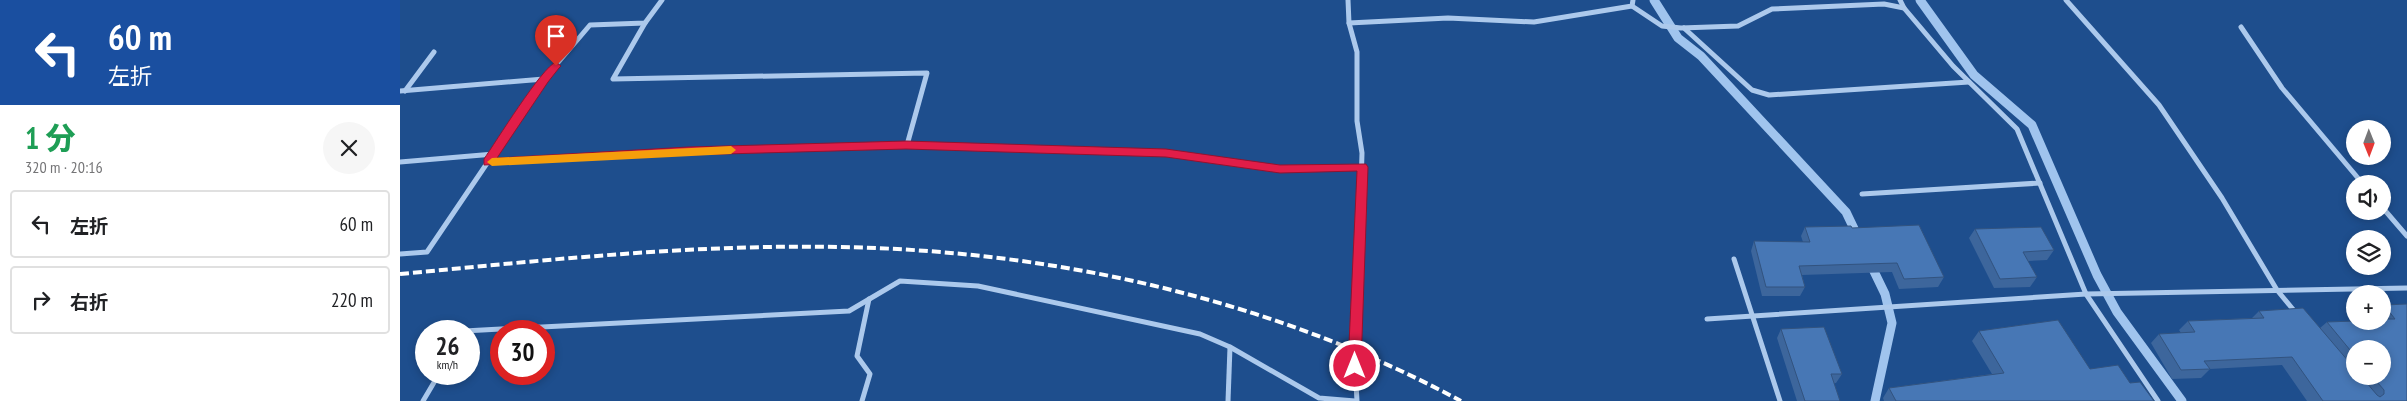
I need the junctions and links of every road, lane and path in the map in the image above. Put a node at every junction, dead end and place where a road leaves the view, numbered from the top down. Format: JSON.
{"nodes":[{"id":1,"x":662,"y":0,"type":"edge"},
{"id":2,"x":1348,"y":0,"type":"edge"},
{"id":3,"x":1633,"y":0,"type":"edge"},
{"id":4,"x":1900,"y":0,"type":"edge"},
{"id":5,"x":2066,"y":0,"type":"edge"},
{"id":6,"x":1632,"y":6,"type":"junction"},
{"id":7,"x":1904,"y":8,"type":"junction"},
{"id":8,"x":645,"y":23,"type":"junction"},
{"id":9,"x":1350,"y":23,"type":"junction"},
{"id":10,"x":2241,"y":27,"type":"dead end"},
{"id":11,"x":1684,"y":28,"type":"junction"},
{"id":12,"x":434,"y":52,"type":"dead end"},
{"id":13,"x":544,"y":79,"type":"junction"},
{"id":14,"x":1969,"y":82,"type":"junction"},
{"id":15,"x":403,"y":91,"type":"edge"},
{"id":16,"x":906,"y":145,"type":"junction"},
{"id":17,"x":494,"y":154,"type":"junction"},
{"id":18,"x":400,"y":162,"type":"edge"},
{"id":19,"x":488,"y":162,"type":"junction"},
{"id":20,"x":1362,"y":167,"type":"junction"},
{"id":21,"x":2355,"y":175,"type":"edge"},
{"id":22,"x":2040,"y":183,"type":"junction"},
{"id":23,"x":1862,"y":194,"type":"dead end"},
{"id":24,"x":2391,"y":217,"type":"edge"},
{"id":25,"x":2407,"y":236,"type":"edge"},
{"id":26,"x":400,"y":254,"type":"edge"},
{"id":27,"x":1734,"y":259,"type":"dead end"},
{"id":28,"x":2407,"y":288,"type":"edge"},
{"id":29,"x":2276,"y":290,"type":"junction"},
{"id":30,"x":2086,"y":294,"type":"junction"},
{"id":31,"x":869,"y":299,"type":"junction"},
{"id":32,"x":1754,"y":316,"type":"junction"},
{"id":33,"x":1707,"y":319,"type":"dead end"},
{"id":34,"x":2301,"y":319,"type":"edge"},
{"id":35,"x":480,"y":330,"type":"edge"},
{"id":36,"x":1230,"y":347,"type":"junction"},
{"id":37,"x":432,"y":385,"type":"edge"},
{"id":38,"x":423,"y":401,"type":"edge"},
{"id":39,"x":862,"y":401,"type":"edge"},
{"id":40,"x":1228,"y":401,"type":"edge"},
{"id":41,"x":1356,"y":401,"type":"edge"},
{"id":42,"x":1780,"y":401,"type":"edge"},
{"id":43,"x":2158,"y":401,"type":"edge"}],
"edges":[{"from":1,"to":8,"type":"street"},
{"from":2,"to":9,"type":"street"},
{"from":3,"to":6,"type":"street"},
{"from":4,"to":7,"type":"street"},
{"from":5,"to":29,"type":"street"},
{"from":6,"to":9,"type":"street"},
{"from":6,"to":11,"type":"street"},
{"from":7,"to":11,"type":"street"},
{"from":7,"to":14,"type":"street"},
{"from":8,"to":13,"type":"street"},
{"from":8,"to":16,"type":"street"},
{"from":9,"to":20,"type":"street"},
{"from":10,"to":21,"type":"street"},
{"from":11,"to":14,"type":"street"},
{"from":12,"to":15,"type":"street"},
{"from":13,"to":15,"type":"street"},
{"from":13,"to":17,"type":"street"},
{"from":14,"to":22,"type":"street"},
{"from":16,"to":19,"type":"street"},
{"from":16,"to":20,"type":"street"},
{"from":17,"to":18,"type":"street"},
{"from":17,"to":19,"type":"street"},
{"from":19,"to":26,"type":"street"},
{"from":20,"to":41,"type":"street"},
{"from":22,"to":23,"type":"street"},
{"from":22,"to":30,"type":"street"},
{"from":24,"to":25,"type":"street"},
{"from":27,"to":32,"type":"street"},
{"from":28,"to":29,"type":"street"},
{"from":29,"to":30,"type":"street"},
{"from":29,"to":34,"type":"street"},
{"from":30,"to":32,"type":"street"},
{"from":30,"to":43,"type":"street"},
{"from":31,"to":35,"type":"street"},
{"from":31,"to":36,"type":"street"},
{"from":31,"to":39,"type":"street"},
{"from":32,"to":33,"type":"street"},
{"from":32,"to":42,"type":"street"},
{"from":36,"to":40,"type":"street"},
{"from":36,"to":41,"type":"street"},
{"from":37,"to":38,"type":"street"}]}
